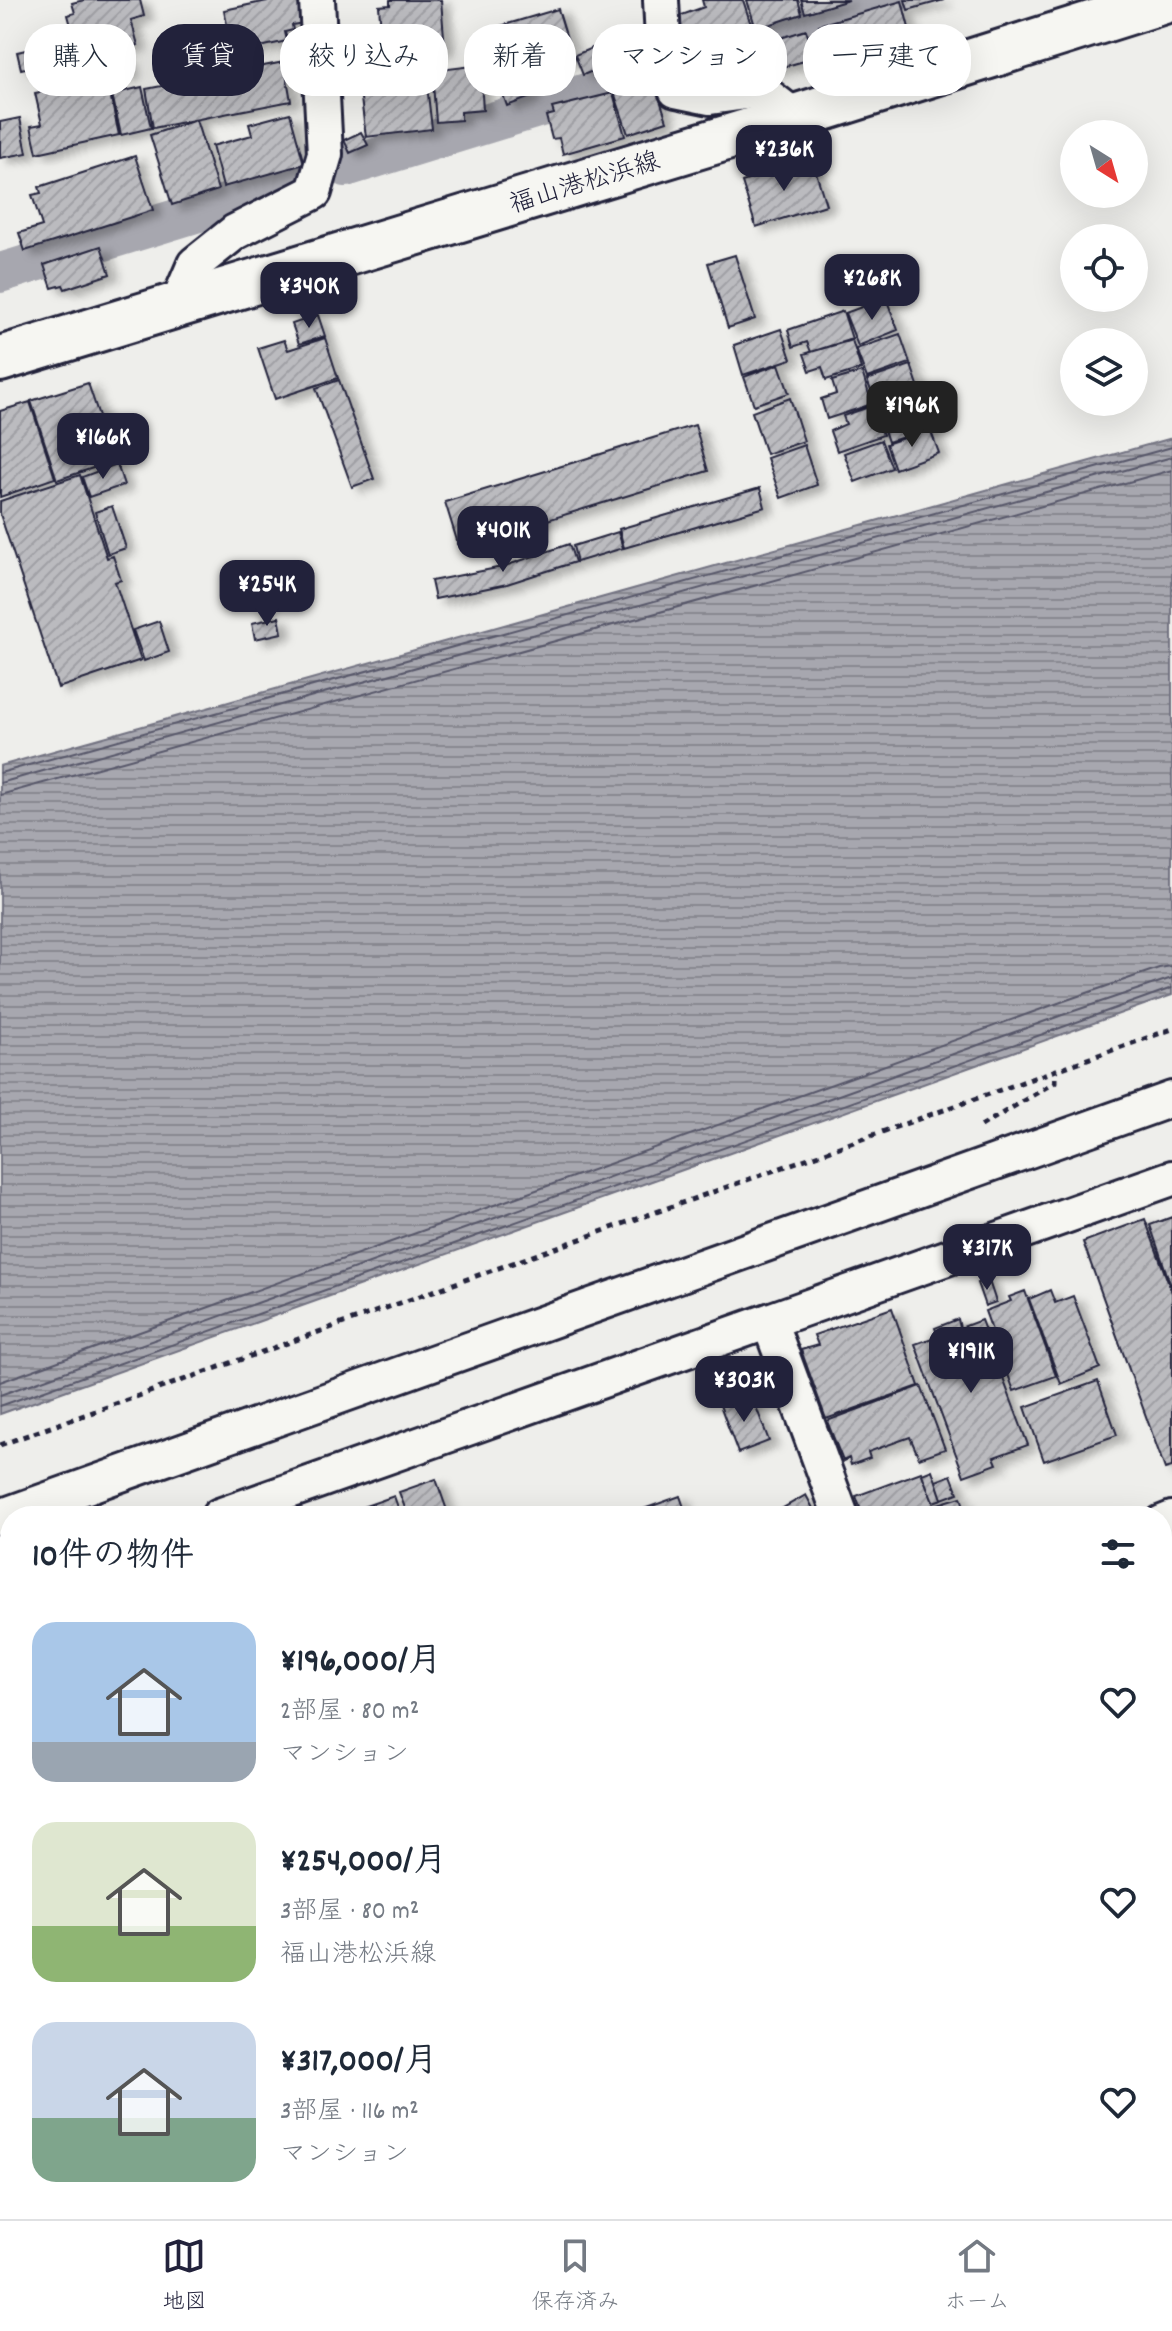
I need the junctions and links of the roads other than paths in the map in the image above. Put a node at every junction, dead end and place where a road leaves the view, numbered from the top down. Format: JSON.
{"nodes":[{"id":1,"x":317,"y":0,"type":"edge"},
{"id":2,"x":661,"y":0,"type":"edge"},
{"id":3,"x":1167,"y":0,"type":"edge"},
{"id":4,"x":795,"y":117,"type":"junction"},
{"id":5,"x":177,"y":306,"type":"junction"},
{"id":6,"x":0,"y":359,"type":"edge"},
{"id":7,"x":1172,"y":1099,"type":"edge"},
{"id":8,"x":1172,"y":1178,"type":"edge"},
{"id":9,"x":769,"y":1321,"type":"junction"},
{"id":10,"x":31,"y":1506,"type":"edge"},
{"id":11,"x":247,"y":1506,"type":"edge"},
{"id":12,"x":837,"y":1506,"type":"edge"}],
"edges":[{"from":1,"to":5,"type":"street"},
{"from":2,"to":4,"type":"street"},
{"from":3,"to":4,"type":"main road","name":"福山港松浜線"},
{"from":4,"to":5,"type":"main road","name":"福山港松浜線"},
{"from":5,"to":6,"type":"main road","name":"福山港松浜線"},
{"from":7,"to":10,"type":"street"},
{"from":8,"to":9,"type":"street"},
{"from":9,"to":11,"type":"street"},
{"from":9,"to":12,"type":"street"}]}
